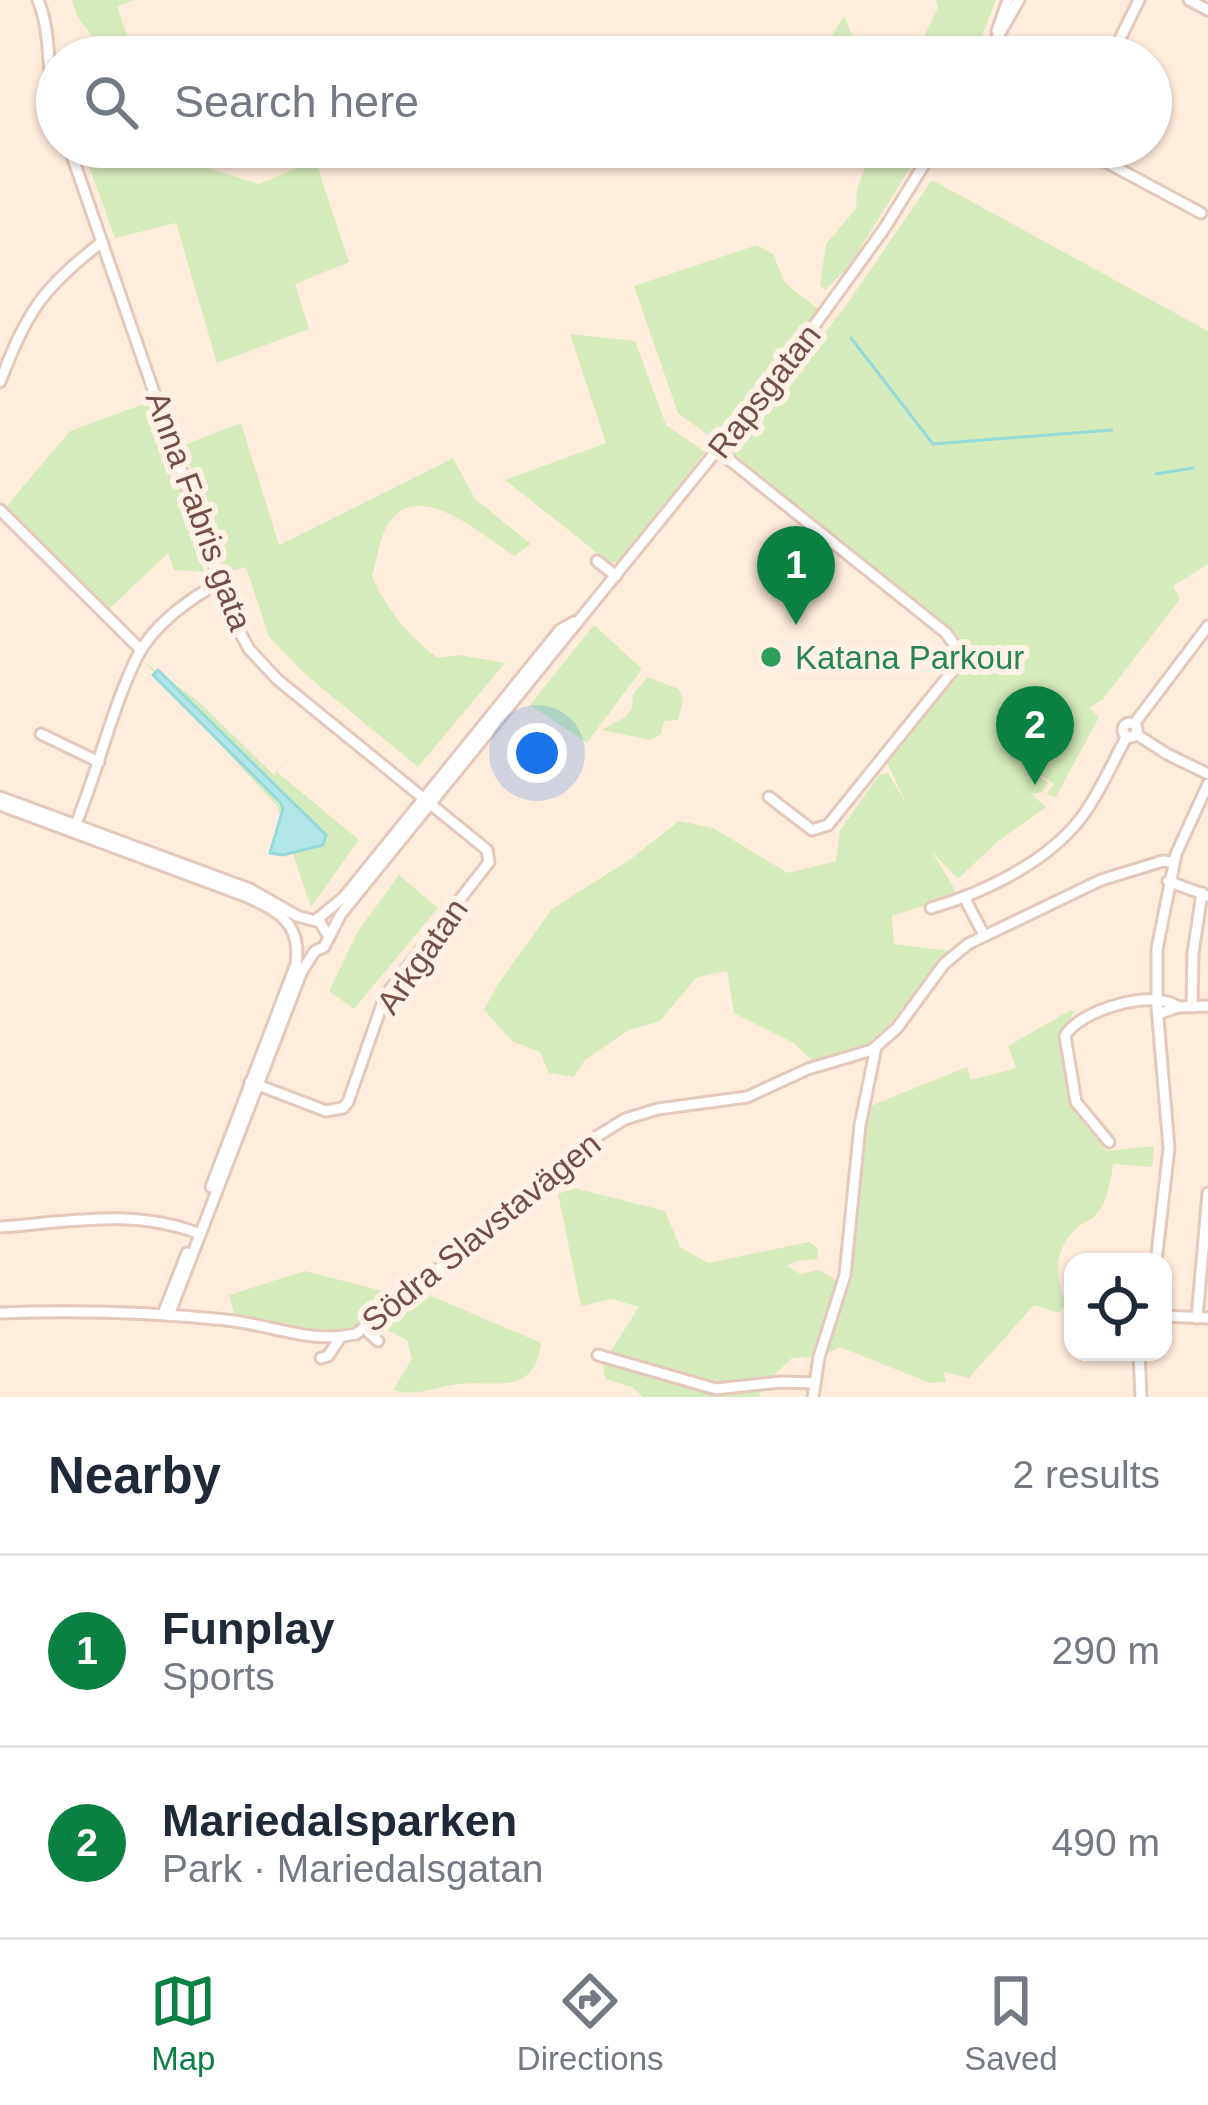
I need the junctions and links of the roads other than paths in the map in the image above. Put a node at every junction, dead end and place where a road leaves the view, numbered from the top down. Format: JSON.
{"nodes":[{"id":1,"x":1008,"y":0,"type":"edge"},
{"id":2,"x":1018,"y":0,"type":"edge"},
{"id":3,"x":1139,"y":0,"type":"edge"},
{"id":4,"x":1189,"y":0,"type":"edge"},
{"id":5,"x":37,"y":1,"type":"edge"},
{"id":6,"x":1208,"y":10,"type":"edge"},
{"id":7,"x":47,"y":36,"type":"edge"},
{"id":8,"x":994,"y":36,"type":"edge"},
{"id":9,"x":998,"y":36,"type":"edge"},
{"id":10,"x":1121,"y":36,"type":"edge"},
{"id":11,"x":76,"y":168,"type":"edge"},
{"id":12,"x":921,"y":168,"type":"edge"},
{"id":13,"x":1117,"y":168,"type":"edge"},
{"id":14,"x":1201,"y":213,"type":"dead end"},
{"id":15,"x":102,"y":242,"type":"junction"},
{"id":16,"x":0,"y":382,"type":"edge"},
{"id":17,"x":717,"y":450,"type":"junction"},
{"id":18,"x":0,"y":510,"type":"edge"},
{"id":19,"x":597,"y":560,"type":"dead end"},
{"id":20,"x":616,"y":576,"type":"junction"},
{"id":21,"x":221,"y":582,"type":"junction"},
{"id":22,"x":1208,"y":626,"type":"edge"},
{"id":23,"x":141,"y":650,"type":"junction"},
{"id":24,"x":1114,"y":719,"type":"dead end"},
{"id":25,"x":1130,"y":730,"type":"junction"},
{"id":26,"x":41,"y":734,"type":"dead end"},
{"id":27,"x":99,"y":762,"type":"junction"},
{"id":28,"x":1208,"y":774,"type":"edge"},
{"id":29,"x":1208,"y":784,"type":"edge"},
{"id":30,"x":769,"y":797,"type":"dead end"},
{"id":31,"x":428,"y":800,"type":"junction"},
{"id":32,"x":0,"y":801,"type":"edge"},
{"id":33,"x":75,"y":828,"type":"junction"},
{"id":34,"x":1174,"y":862,"type":"junction"},
{"id":35,"x":1168,"y":881,"type":"junction"},
{"id":36,"x":1205,"y":895,"type":"edge"},
{"id":37,"x":964,"y":898,"type":"junction"},
{"id":38,"x":931,"y":908,"type":"dead end"},
{"id":39,"x":314,"y":920,"type":"junction"},
{"id":40,"x":984,"y":935,"type":"junction"},
{"id":41,"x":328,"y":937,"type":"junction"},
{"id":42,"x":298,"y":940,"type":"junction"},
{"id":43,"x":315,"y":951,"type":"junction"},
{"id":44,"x":1157,"y":998,"type":"junction"},
{"id":45,"x":1192,"y":1006,"type":"junction"},
{"id":46,"x":1208,"y":1006,"type":"edge"},
{"id":47,"x":1178,"y":1007,"type":"junction"},
{"id":48,"x":1158,"y":1014,"type":"junction"},
{"id":49,"x":877,"y":1047,"type":"junction"},
{"id":50,"x":254,"y":1083,"type":"junction"},
{"id":51,"x":1109,"y":1142,"type":"dead end"},
{"id":52,"x":1208,"y":1193,"type":"edge"},
{"id":53,"x":0,"y":1227,"type":"edge"},
{"id":54,"x":197,"y":1233,"type":"junction"},
{"id":55,"x":1157,"y":1253,"type":"edge"},
{"id":56,"x":0,"y":1313,"type":"edge"},
{"id":57,"x":166,"y":1314,"type":"junction"},
{"id":58,"x":1172,"y":1316,"type":"edge"},
{"id":59,"x":1203,"y":1318,"type":"edge"},
{"id":60,"x":340,"y":1338,"type":"junction"},
{"id":61,"x":598,"y":1354,"type":"dead end"},
{"id":62,"x":328,"y":1358,"type":"dead end"},
{"id":63,"x":1139,"y":1361,"type":"edge"},
{"id":64,"x":815,"y":1383,"type":"junction"},
{"id":65,"x":813,"y":1397,"type":"edge"},
{"id":66,"x":1141,"y":1397,"type":"edge"}],
"edges":[{"from":1,"to":8,"type":"street"},
{"from":2,"to":9,"type":"street"},
{"from":3,"to":10,"type":"street"},
{"from":4,"to":6,"type":"street"},
{"from":5,"to":7,"type":"street"},
{"from":11,"to":15,"type":"street","name":"Anna Fabris gata"},
{"from":12,"to":17,"type":"street","name":"Rapsgatan"},
{"from":13,"to":14,"type":"street"},
{"from":15,"to":16,"type":"street"},
{"from":15,"to":21,"type":"street","name":"Anna Fabris gata"},
{"from":17,"to":20,"type":"street","name":"Rapsgatan"},
{"from":17,"to":30,"type":"street"},
{"from":18,"to":23,"type":"street"},
{"from":19,"to":20,"type":"street"},
{"from":20,"to":31,"type":"street","name":"Rapsgatan"},
{"from":21,"to":23,"type":"street"},
{"from":21,"to":31,"type":"street","name":"Anna Fabris gata"},
{"from":22,"to":25,"type":"street"},
{"from":23,"to":27,"type":"street"},
{"from":24,"to":25,"type":"street"},
{"from":25,"to":28,"type":"street"},
{"from":25,"to":37,"type":"street"},
{"from":26,"to":27,"type":"street"},
{"from":27,"to":33,"type":"street"},
{"from":29,"to":34,"type":"street"},
{"from":31,"to":39,"type":"street","name":"Rapsgatan"},
{"from":31,"to":41,"type":"street","name":"Rapsgatan"},
{"from":31,"to":50,"type":"street","name":"Arkgatan"},
{"from":32,"to":33,"type":"street"},
{"from":33,"to":39,"type":"street"},
{"from":33,"to":42,"type":"street"},
{"from":34,"to":35,"type":"street"},
{"from":34,"to":40,"type":"street"},
{"from":35,"to":36,"type":"street"},
{"from":35,"to":44,"type":"street"},
{"from":36,"to":45,"type":"street"},
{"from":37,"to":38,"type":"street"},
{"from":37,"to":40,"type":"street"},
{"from":39,"to":41,"type":"street"},
{"from":39,"to":42,"type":"street"},
{"from":40,"to":49,"type":"street"},
{"from":41,"to":43,"type":"street"},
{"from":42,"to":43,"type":"street"},
{"from":42,"to":50,"type":"street"},
{"from":43,"to":50,"type":"street"},
{"from":44,"to":47,"type":"street"},
{"from":44,"to":48,"type":"street"},
{"from":44,"to":51,"type":"street"},
{"from":45,"to":46,"type":"street"},
{"from":45,"to":47,"type":"street"},
{"from":47,"to":48,"type":"street"},
{"from":48,"to":55,"type":"street"},
{"from":49,"to":60,"type":"street","name":"Södra Slavstavägen"},
{"from":49,"to":64,"type":"street"},
{"from":50,"to":54,"type":"street"},
{"from":52,"to":59,"type":"street"},
{"from":53,"to":54,"type":"street"},
{"from":54,"to":57,"type":"street"},
{"from":56,"to":57,"type":"street","name":"Södra Slavstavägen"},
{"from":57,"to":60,"type":"street","name":"Södra Slavstavägen"},
{"from":58,"to":59,"type":"street"},
{"from":60,"to":62,"type":"street"},
{"from":61,"to":64,"type":"street"},
{"from":63,"to":66,"type":"street"},
{"from":64,"to":65,"type":"street"}]}
